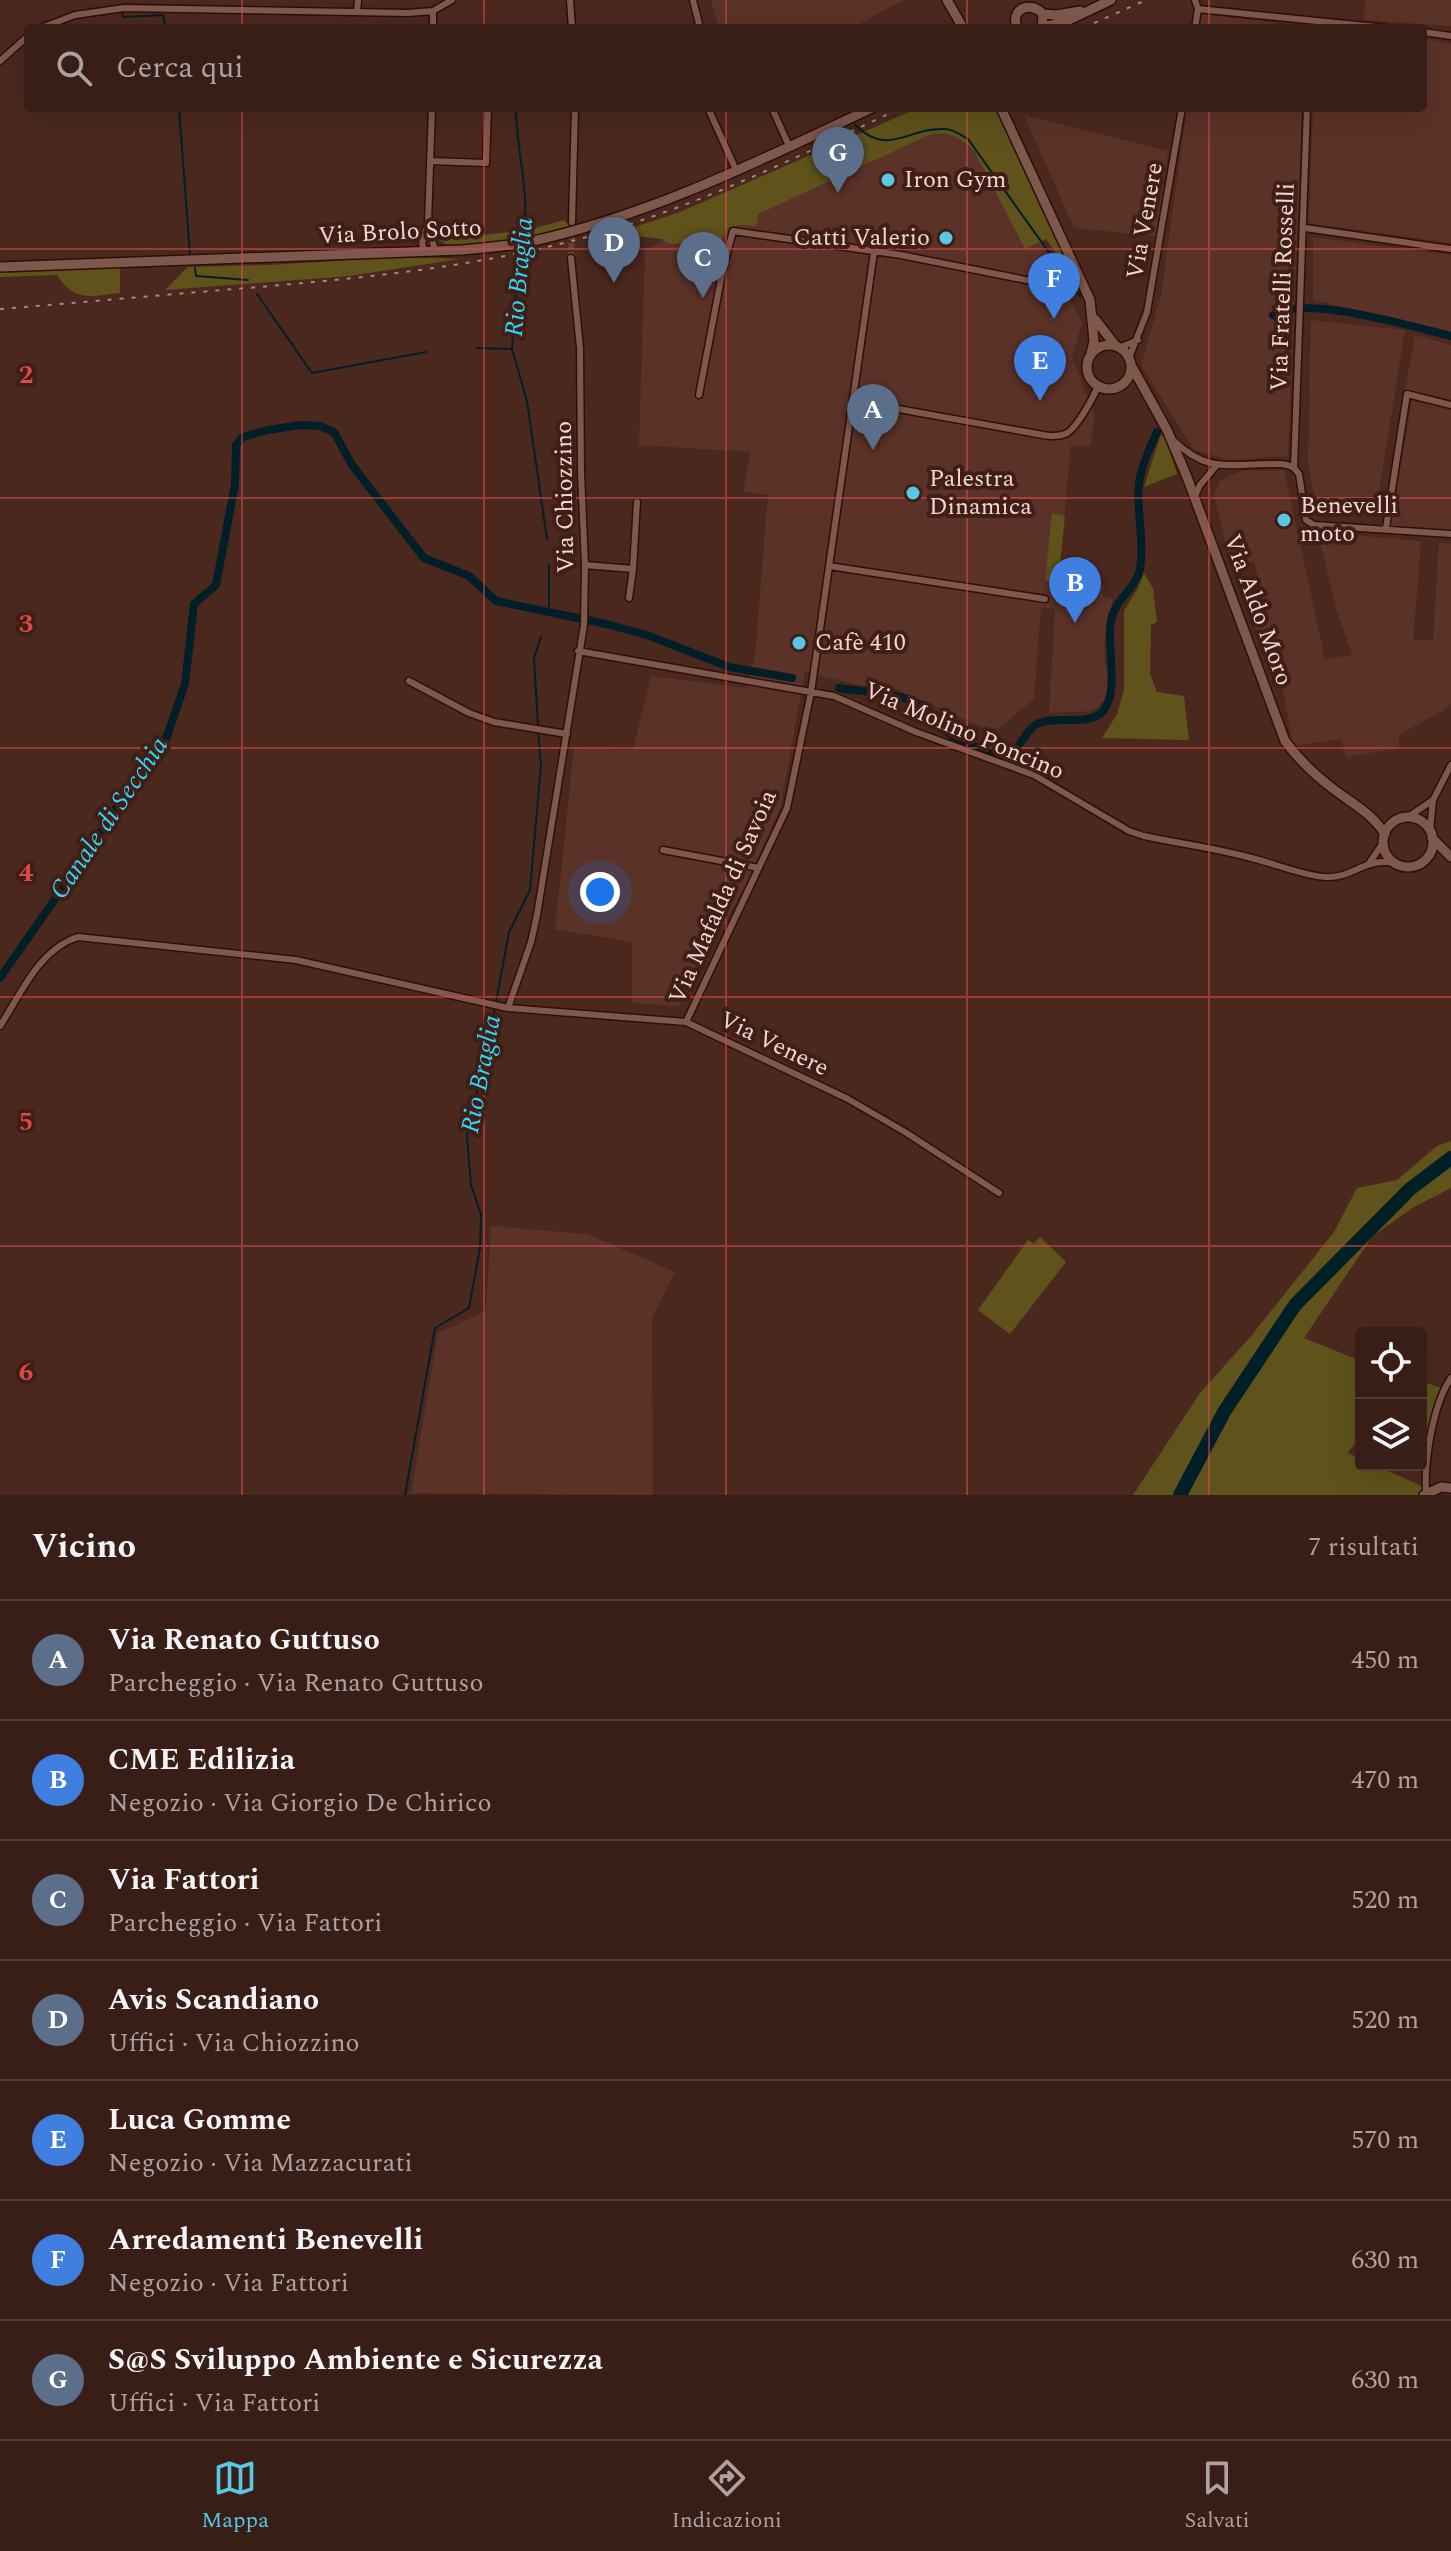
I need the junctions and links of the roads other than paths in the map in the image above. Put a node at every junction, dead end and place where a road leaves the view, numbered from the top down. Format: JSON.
{"nodes":[{"id":1,"x":358,"y":0,"type":"edge"},
{"id":2,"x":452,"y":0,"type":"edge"},
{"id":3,"x":570,"y":0,"type":"edge"},
{"id":4,"x":693,"y":0,"type":"edge"},
{"id":5,"x":947,"y":0,"type":"edge"},
{"id":6,"x":1111,"y":0,"type":"edge"},
{"id":7,"x":1195,"y":0,"type":"edge"},
{"id":8,"x":1031,"y":3,"type":"edge"},
{"id":9,"x":1018,"y":5,"type":"edge"},
{"id":10,"x":1098,"y":6,"type":"junction"},
{"id":11,"x":1198,"y":9,"type":"junction"},
{"id":12,"x":433,"y":11,"type":"junction"},
{"id":13,"x":357,"y":12,"type":"junction"},
{"id":14,"x":1043,"y":14,"type":"junction"},
{"id":15,"x":1309,"y":19,"type":"junction"},
{"id":16,"x":51,"y":24,"type":"edge"},
{"id":17,"x":433,"y":24,"type":"edge"},
{"id":18,"x":572,"y":24,"type":"edge"},
{"id":19,"x":699,"y":24,"type":"edge"},
{"id":20,"x":961,"y":24,"type":"edge"},
{"id":21,"x":1042,"y":24,"type":"edge"},
{"id":22,"x":1054,"y":24,"type":"edge"},
{"id":23,"x":1196,"y":24,"type":"edge"},
{"id":24,"x":1309,"y":24,"type":"edge"},
{"id":25,"x":1352,"y":24,"type":"edge"},
{"id":26,"x":1427,"y":33,"type":"edge"},
{"id":27,"x":1451,"y":36,"type":"edge"},
{"id":28,"x":24,"y":40,"type":"edge"},
{"id":29,"x":0,"y":61,"type":"edge"},
{"id":30,"x":432,"y":112,"type":"edge"},
{"id":31,"x":488,"y":112,"type":"edge"},
{"id":32,"x":575,"y":112,"type":"edge"},
{"id":33,"x":710,"y":112,"type":"edge"},
{"id":34,"x":774,"y":112,"type":"edge"},
{"id":35,"x":863,"y":112,"type":"edge"},
{"id":36,"x":1003,"y":112,"type":"edge"},
{"id":37,"x":1181,"y":112,"type":"edge"},
{"id":38,"x":1307,"y":112,"type":"edge"},
{"id":39,"x":789,"y":146,"type":"junction"},
{"id":40,"x":431,"y":161,"type":"junction"},
{"id":41,"x":736,"y":170,"type":"junction"},
{"id":42,"x":572,"y":222,"type":"tunnel mouth"},
{"id":43,"x":428,"y":223,"type":"junction"},
{"id":44,"x":1305,"y":228,"type":"junction"},
{"id":45,"x":425,"y":233,"type":"junction"},
{"id":46,"x":433,"y":236,"type":"junction"},
{"id":47,"x":1451,"y":249,"type":"edge"},
{"id":48,"x":429,"y":251,"type":"junction"},
{"id":49,"x":451,"y":251,"type":"junction"},
{"id":50,"x":407,"y":252,"type":"junction"},
{"id":51,"x":874,"y":252,"type":"junction"},
{"id":52,"x":571,"y":258,"type":"tunnel mouth"},
{"id":53,"x":0,"y":267,"type":"edge"},
{"id":54,"x":1051,"y":285,"type":"dead end"},
{"id":55,"x":1093,"y":316,"type":"junction"},
{"id":56,"x":1138,"y":340,"type":"junction"},
{"id":57,"x":1118,"y":347,"type":"junction"},
{"id":58,"x":1091,"y":354,"type":"junction"},
{"id":59,"x":1130,"y":362,"type":"junction"},
{"id":60,"x":1125,"y":383,"type":"junction"},
{"id":61,"x":1098,"y":386,"type":"junction"},
{"id":62,"x":1144,"y":390,"type":"junction"},
{"id":63,"x":699,"y":395,"type":"dead end"},
{"id":64,"x":854,"y":401,"type":"junction"},
{"id":65,"x":1451,"y":405,"type":"edge"},
{"id":66,"x":1169,"y":434,"type":"junction"},
{"id":67,"x":1216,"y":466,"type":"junction"},
{"id":68,"x":1294,"y":468,"type":"junction"},
{"id":69,"x":1195,"y":497,"type":"junction"},
{"id":70,"x":637,"y":502,"type":"dead end"},
{"id":71,"x":1386,"y":528,"type":"junction"},
{"id":72,"x":1451,"y":534,"type":"edge"},
{"id":73,"x":585,"y":565,"type":"junction"},
{"id":74,"x":829,"y":566,"type":"junction"},
{"id":75,"x":633,"y":569,"type":"junction"},
{"id":76,"x":629,"y":598,"type":"dead end"},
{"id":77,"x":1045,"y":599,"type":"dead end"},
{"id":78,"x":578,"y":651,"type":"junction"},
{"id":79,"x":409,"y":681,"type":"dead end"},
{"id":80,"x":811,"y":692,"type":"junction"},
{"id":81,"x":567,"y":734,"type":"junction"},
{"id":82,"x":1451,"y":765,"type":"edge"},
{"id":83,"x":1433,"y":800,"type":"junction"},
{"id":84,"x":1371,"y":815,"type":"junction"},
{"id":85,"x":1404,"y":818,"type":"junction"},
{"id":86,"x":1431,"y":834,"type":"junction"},
{"id":87,"x":1384,"y":838,"type":"junction"},
{"id":88,"x":663,"y":850,"type":"dead end"},
{"id":89,"x":1451,"y":858,"type":"edge"},
{"id":90,"x":1425,"y":859,"type":"junction"},
{"id":91,"x":1370,"y":862,"type":"junction"},
{"id":92,"x":1396,"y":863,"type":"junction"},
{"id":93,"x":759,"y":868,"type":"junction"},
{"id":94,"x":504,"y":1007,"type":"junction"},
{"id":95,"x":686,"y":1022,"type":"junction"},
{"id":96,"x":0,"y":1026,"type":"edge"},
{"id":97,"x":999,"y":1193,"type":"dead end"},
{"id":98,"x":1451,"y":1378,"type":"edge"},
{"id":99,"x":1451,"y":1488,"type":"edge"},
{"id":100,"x":1425,"y":1494,"type":"edge"}],
"edges":[{"from":1,"to":13,"type":"street"},
{"from":2,"to":12,"type":"street"},
{"from":3,"to":18,"type":"street"},
{"from":4,"to":19,"type":"street"},
{"from":5,"to":20,"type":"main road"},
{"from":6,"to":10,"type":"main road"},
{"from":7,"to":11,"type":"street"},
{"from":8,"to":9,"type":"main road"},
{"from":8,"to":14,"type":"main road"},
{"from":10,"to":14,"type":"main road"},
{"from":10,"to":22,"type":"main road"},
{"from":11,"to":15,"type":"street"},
{"from":11,"to":23,"type":"street"},
{"from":12,"to":13,"type":"street"},
{"from":12,"to":17,"type":"street"},
{"from":13,"to":16,"type":"street"},
{"from":14,"to":21,"type":"main road"},
{"from":15,"to":24,"type":"street"},
{"from":15,"to":25,"type":"street"},
{"from":26,"to":27,"type":"street"},
{"from":28,"to":29,"type":"street"},
{"from":30,"to":40,"type":"street"},
{"from":31,"to":40,"type":"street"},
{"from":32,"to":42,"type":"street"},
{"from":33,"to":41,"type":"street"},
{"from":34,"to":39,"type":"street"},
{"from":35,"to":39,"type":"main road","name":"Via Brolo Sotto"},
{"from":36,"to":55,"type":"main road"},
{"from":37,"to":56,"type":"street","name":"Via Venere"},
{"from":38,"to":44,"type":"street","name":"Via Fratelli Rosselli"},
{"from":39,"to":41,"type":"main road","name":"Via Brolo Sotto"},
{"from":40,"to":43,"type":"street"},
{"from":41,"to":49,"type":"main road","name":"Via Brolo Sotto"},
{"from":43,"to":45,"type":"street"},
{"from":43,"to":46,"type":"street"},
{"from":44,"to":47,"type":"street"},
{"from":44,"to":68,"type":"street","name":"Via Fratelli Rosselli"},
{"from":45,"to":48,"type":"street"},
{"from":45,"to":50,"type":"street"},
{"from":46,"to":48,"type":"street"},
{"from":46,"to":49,"type":"street"},
{"from":48,"to":49,"type":"main road","name":"Via Brolo Sotto"},
{"from":48,"to":50,"type":"main road","name":"Via Brolo Sotto"},
{"from":50,"to":53,"type":"main road","name":"Via Brolo Sotto"},
{"from":51,"to":54,"type":"street"},
{"from":51,"to":63,"type":"street"},
{"from":51,"to":64,"type":"street","name":"Via Mafalda di Savoia"},
{"from":52,"to":73,"type":"street","name":"Via Chiozzino"},
{"from":55,"to":57,"type":"main road"},
{"from":55,"to":58,"type":"main road"},
{"from":56,"to":57,"type":"street"},
{"from":56,"to":59,"type":"street","name":"Via Venere"},
{"from":57,"to":58,"type":"main road"},
{"from":57,"to":59,"type":"main road"},
{"from":58,"to":61,"type":"main road"},
{"from":59,"to":60,"type":"main road"},
{"from":59,"to":62,"type":"main road","name":"Via Aldo Moro"},
{"from":60,"to":61,"type":"main road"},
{"from":60,"to":62,"type":"main road"},
{"from":61,"to":64,"type":"street"},
{"from":62,"to":66,"type":"main road","name":"Via Aldo Moro"},
{"from":64,"to":74,"type":"street","name":"Via Mafalda di Savoia"},
{"from":65,"to":71,"type":"street"},
{"from":66,"to":67,"type":"street"},
{"from":66,"to":69,"type":"main road","name":"Via Aldo Moro"},
{"from":67,"to":68,"type":"street"},
{"from":67,"to":69,"type":"street"},
{"from":68,"to":71,"type":"street","name":"Via Fratelli Rosselli"},
{"from":69,"to":84,"type":"main road","name":"Via Aldo Moro"},
{"from":70,"to":75,"type":"street"},
{"from":71,"to":72,"type":"street"},
{"from":73,"to":75,"type":"street"},
{"from":73,"to":78,"type":"street","name":"Via Chiozzino"},
{"from":74,"to":77,"type":"street"},
{"from":74,"to":80,"type":"street","name":"Via Mafalda di Savoia"},
{"from":75,"to":76,"type":"street"},
{"from":78,"to":80,"type":"street","name":"Via Molino Poncino"},
{"from":78,"to":81,"type":"street","name":"Via Chiozzino"},
{"from":79,"to":81,"type":"street"},
{"from":80,"to":91,"type":"street","name":"Via Molino Poncino"},
{"from":80,"to":93,"type":"street","name":"Via Mafalda di Savoia"},
{"from":81,"to":94,"type":"street","name":"Via Chiozzino"},
{"from":82,"to":83,"type":"street"},
{"from":83,"to":85,"type":"street"},
{"from":83,"to":86,"type":"street"},
{"from":84,"to":85,"type":"main road","name":"Via Aldo Moro"},
{"from":84,"to":87,"type":"main road","name":"Via Aldo Moro"},
{"from":85,"to":86,"type":"main road"},
{"from":85,"to":87,"type":"main road"},
{"from":86,"to":89,"type":"main road"},
{"from":86,"to":90,"type":"main road"},
{"from":87,"to":91,"type":"street"},
{"from":87,"to":92,"type":"main road"},
{"from":88,"to":93,"type":"street"},
{"from":89,"to":90,"type":"main road"},
{"from":90,"to":92,"type":"main road"},
{"from":91,"to":92,"type":"street","name":"Via Molino Poncino"},
{"from":93,"to":95,"type":"street","name":"Via Mafalda di Savoia"},
{"from":94,"to":95,"type":"street","name":"Via Venere"},
{"from":94,"to":96,"type":"street","name":"Via Venere"},
{"from":95,"to":97,"type":"street","name":"Via Venere"},
{"from":98,"to":100,"type":"street"},
{"from":99,"to":100,"type":"main road"}]}
